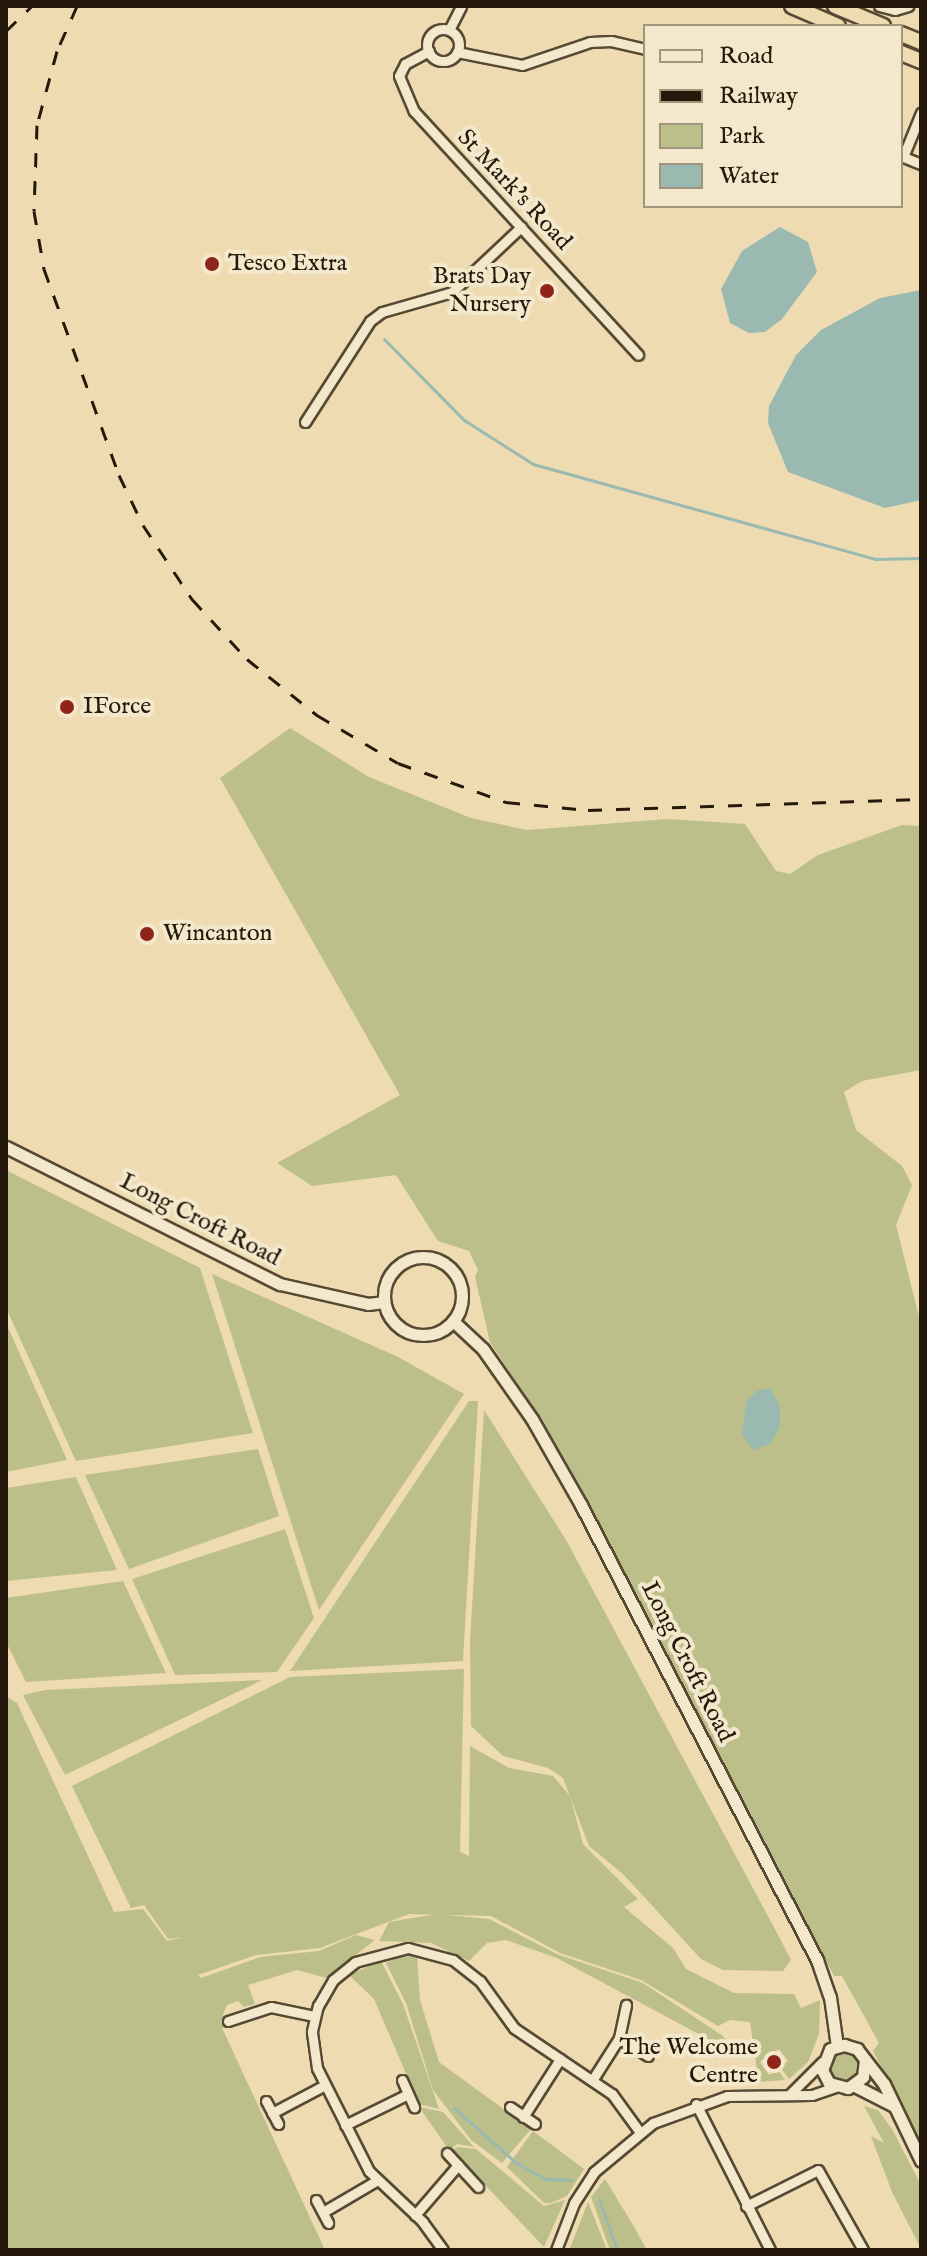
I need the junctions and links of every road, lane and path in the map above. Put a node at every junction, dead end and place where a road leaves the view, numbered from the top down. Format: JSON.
{"nodes":[{"id":1,"x":461,"y":6,"type":"edge"},
{"id":2,"x":792,"y":6,"type":"edge"},
{"id":3,"x":835,"y":6,"type":"edge"},
{"id":4,"x":879,"y":6,"type":"edge"},
{"id":5,"x":905,"y":7,"type":"edge"},
{"id":6,"x":833,"y":24,"type":"edge"},
{"id":7,"x":878,"y":24,"type":"edge"},
{"id":8,"x":449,"y":30,"type":"junction"},
{"id":9,"x":643,"y":49,"type":"edge"},
{"id":10,"x":429,"y":51,"type":"junction"},
{"id":11,"x":457,"y":52,"type":"junction"},
{"id":12,"x":921,"y":113,"type":"edge"},
{"id":13,"x":903,"y":154,"type":"edge"},
{"id":14,"x":521,"y":227,"type":"junction"},
{"id":15,"x":638,"y":355,"type":"dead end"},
{"id":16,"x":305,"y":422,"type":"dead end"},
{"id":17,"x":6,"y":1147,"type":"edge"},
{"id":18,"x":384,"y":1302,"type":"junction"},
{"id":19,"x":453,"y":1321,"type":"junction"},
{"id":20,"x":233,"y":2004,"type":"dead end"},
{"id":21,"x":626,"y":2005,"type":"dead end"},
{"id":22,"x":238,"y":2016,"type":"junction"},
{"id":23,"x":314,"y":2016,"type":"junction"},
{"id":24,"x":228,"y":2021,"type":"dead end"},
{"id":25,"x":619,"y":2038,"type":"junction"},
{"id":26,"x":837,"y":2046,"type":"junction"},
{"id":27,"x":648,"y":2056,"type":"dead end"},
{"id":28,"x":560,"y":2059,"type":"junction"},
{"id":29,"x":865,"y":2060,"type":"junction"},
{"id":30,"x":822,"y":2062,"type":"junction"},
{"id":31,"x":593,"y":2079,"type":"junction"},
{"id":32,"x":402,"y":2080,"type":"dead end"},
{"id":33,"x":325,"y":2085,"type":"junction"},
{"id":34,"x":855,"y":2086,"type":"junction"},
{"id":35,"x":835,"y":2087,"type":"junction"},
{"id":36,"x":791,"y":2093,"type":"junction"},
{"id":37,"x":408,"y":2094,"type":"junction"},
{"id":38,"x":266,"y":2101,"type":"dead end"},
{"id":39,"x":696,"y":2104,"type":"junction"},
{"id":40,"x":892,"y":2106,"type":"junction"},
{"id":41,"x":414,"y":2107,"type":"dead end"},
{"id":42,"x":510,"y":2107,"type":"dead end"},
{"id":43,"x":272,"y":2113,"type":"junction"},
{"id":44,"x":523,"y":2117,"type":"junction"},
{"id":45,"x":278,"y":2124,"type":"dead end"},
{"id":46,"x":535,"y":2124,"type":"dead end"},
{"id":47,"x":345,"y":2125,"type":"junction"},
{"id":48,"x":639,"y":2131,"type":"junction"},
{"id":49,"x":447,"y":2153,"type":"dead end"},
{"id":50,"x":921,"y":2161,"type":"edge"},
{"id":51,"x":458,"y":2165,"type":"junction"},
{"id":52,"x":376,"y":2181,"type":"junction"},
{"id":53,"x":478,"y":2187,"type":"dead end"},
{"id":54,"x":316,"y":2200,"type":"dead end"},
{"id":55,"x":746,"y":2206,"type":"junction"},
{"id":56,"x":323,"y":2212,"type":"junction"},
{"id":57,"x":415,"y":2215,"type":"junction"},
{"id":58,"x":328,"y":2223,"type":"dead end"},
{"id":59,"x":765,"y":2248,"type":"edge"},
{"id":60,"x":443,"y":2250,"type":"edge"},
{"id":61,"x":556,"y":2250,"type":"edge"},
{"id":62,"x":863,"y":2250,"type":"edge"}],
"edges":[{"from":1,"to":8,"type":"street"},
{"from":2,"to":6,"type":"highway"},
{"from":3,"to":7,"type":"highway"},
{"from":4,"to":5,"type":"street"},
{"from":8,"to":10,"type":"street"},
{"from":8,"to":11,"type":"street"},
{"from":9,"to":11,"type":"street"},
{"from":10,"to":11,"type":"street"},
{"from":10,"to":14,"type":"street","name":"St Mark's Road"},
{"from":12,"to":13,"type":"street"},
{"from":14,"to":15,"type":"street","name":"St Mark's Road"},
{"from":14,"to":16,"type":"street"},
{"from":17,"to":18,"type":"street","name":"Long Croft Road"},
{"from":18,"to":19,"type":"street"},
{"from":18,"to":19,"type":"street"},
{"from":19,"to":26,"type":"street","name":"Long Croft Road"},
{"from":20,"to":22,"type":"street"},
{"from":21,"to":25,"type":"street"},
{"from":22,"to":23,"type":"street"},
{"from":22,"to":24,"type":"street"},
{"from":23,"to":28,"type":"street"},
{"from":23,"to":33,"type":"street"},
{"from":25,"to":27,"type":"street"},
{"from":25,"to":31,"type":"street"},
{"from":26,"to":29,"type":"street"},
{"from":26,"to":30,"type":"street"},
{"from":28,"to":31,"type":"street"},
{"from":28,"to":44,"type":"street"},
{"from":29,"to":34,"type":"street"},
{"from":29,"to":40,"type":"street"},
{"from":30,"to":35,"type":"street"},
{"from":30,"to":36,"type":"street"},
{"from":31,"to":48,"type":"street"},
{"from":32,"to":37,"type":"street"},
{"from":33,"to":43,"type":"street"},
{"from":33,"to":47,"type":"street"},
{"from":34,"to":35,"type":"street"},
{"from":34,"to":40,"type":"street"},
{"from":35,"to":36,"type":"street"},
{"from":36,"to":39,"type":"street"},
{"from":37,"to":41,"type":"street"},
{"from":37,"to":47,"type":"street"},
{"from":38,"to":43,"type":"street"},
{"from":39,"to":48,"type":"street"},
{"from":39,"to":55,"type":"street"},
{"from":40,"to":50,"type":"street"},
{"from":42,"to":44,"type":"street"},
{"from":43,"to":45,"type":"street"},
{"from":44,"to":46,"type":"street"},
{"from":47,"to":52,"type":"street"},
{"from":48,"to":61,"type":"street"},
{"from":49,"to":51,"type":"street"},
{"from":51,"to":53,"type":"street"},
{"from":51,"to":57,"type":"street"},
{"from":52,"to":56,"type":"street"},
{"from":52,"to":57,"type":"street"},
{"from":54,"to":56,"type":"street"},
{"from":55,"to":59,"type":"street"},
{"from":55,"to":62,"type":"street"},
{"from":56,"to":58,"type":"street"},
{"from":57,"to":60,"type":"street"}]}
